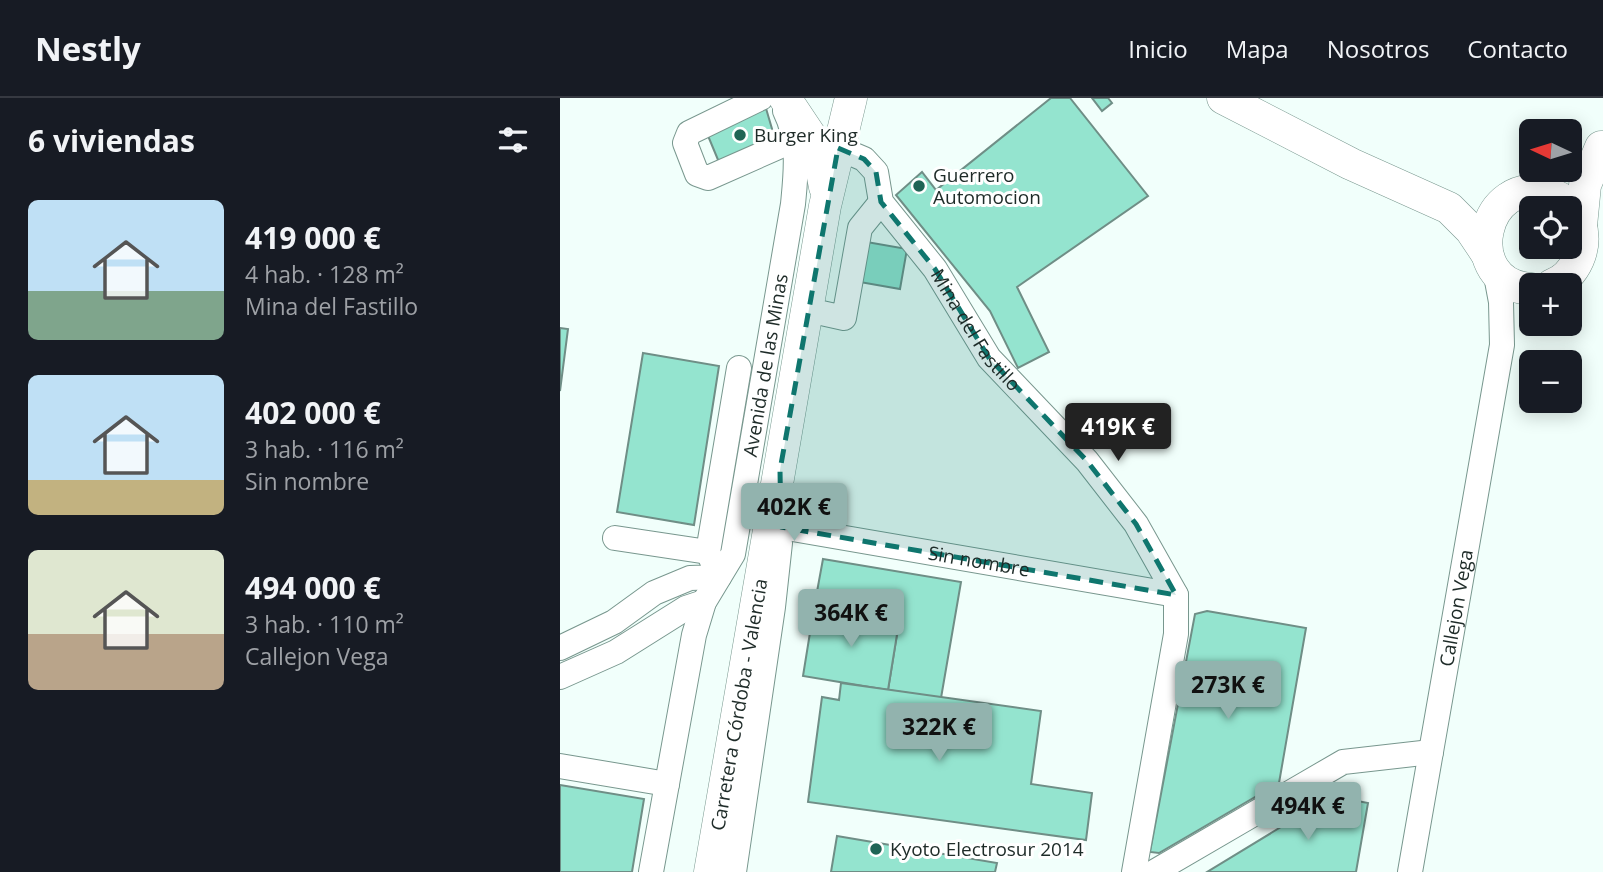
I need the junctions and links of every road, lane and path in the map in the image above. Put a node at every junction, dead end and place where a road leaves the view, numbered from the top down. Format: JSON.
{"nodes":[{"id":1,"x":761,"y":98,"type":"edge"},
{"id":2,"x":778,"y":98,"type":"edge"},
{"id":3,"x":785,"y":98,"type":"edge"},
{"id":4,"x":851,"y":98,"type":"edge"},
{"id":5,"x":1223,"y":98,"type":"edge"},
{"id":6,"x":794,"y":140,"type":"junction"},
{"id":7,"x":1602,"y":146,"type":"edge"},
{"id":8,"x":838,"y":148,"type":"junction"},
{"id":9,"x":1582,"y":160,"type":"edge"},
{"id":10,"x":1544,"y":182,"type":"edge"},
{"id":11,"x":1520,"y":194,"type":"junction"},
{"id":12,"x":1554,"y":196,"type":"edge"},
{"id":13,"x":881,"y":202,"type":"junction"},
{"id":14,"x":825,"y":206,"type":"junction"},
{"id":15,"x":1449,"y":208,"type":"junction"},
{"id":16,"x":1582,"y":218,"type":"edge"},
{"id":17,"x":1491,"y":262,"type":"junction"},
{"id":18,"x":1519,"y":286,"type":"edge"},
{"id":19,"x":807,"y":310,"type":"junction"},
{"id":20,"x":1519,"y":311,"type":"edge"},
{"id":21,"x":1502,"y":345,"type":"junction"},
{"id":22,"x":739,"y":368,"type":"dead end"},
{"id":23,"x":780,"y":470,"type":"junction"},
{"id":24,"x":781,"y":527,"type":"junction"},
{"id":25,"x":615,"y":538,"type":"dead end"},
{"id":26,"x":708,"y":552,"type":"junction"},
{"id":27,"x":719,"y":577,"type":"junction"},
{"id":28,"x":1176,"y":595,"type":"junction"},
{"id":29,"x":704,"y":602,"type":"junction"},
{"id":30,"x":560,"y":648,"type":"edge"},
{"id":31,"x":560,"y":677,"type":"edge"},
{"id":32,"x":1431,"y":752,"type":"junction"},
{"id":33,"x":560,"y":766,"type":"edge"},
{"id":34,"x":667,"y":784,"type":"junction"},
{"id":35,"x":651,"y":872,"type":"edge"},
{"id":36,"x":710,"y":872,"type":"edge"},
{"id":37,"x":734,"y":872,"type":"edge"},
{"id":38,"x":1134,"y":872,"type":"edge"},
{"id":39,"x":1154,"y":872,"type":"edge"},
{"id":40,"x":1410,"y":872,"type":"edge"}],
"edges":[{"from":1,"to":6,"type":"street"},
{"from":2,"to":6,"type":"street","name":"Avenida de las Minas"},
{"from":3,"to":14,"type":"main road","name":"Carretera Córdoba - Valencia"},
{"from":4,"to":8,"type":"main road","name":"Carretera Córdoba - Valencia"},
{"from":5,"to":15,"type":"main road"},
{"from":6,"to":27,"type":"street","name":"Avenida de las Minas"},
{"from":7,"to":9,"type":"main road"},
{"from":7,"to":16,"type":"main road"},
{"from":8,"to":13,"type":"street","name":"Mina del Fastillo"},
{"from":8,"to":14,"type":"main road","name":"Carretera Córdoba - Valencia"},
{"from":10,"to":11,"type":"main road"},
{"from":11,"to":12,"type":"main road"},
{"from":11,"to":15,"type":"main road"},
{"from":11,"to":17,"type":"main road"},
{"from":13,"to":19,"type":"street"},
{"from":13,"to":28,"type":"street","name":"Mina del Fastillo"},
{"from":14,"to":19,"type":"main road","name":"Carretera Córdoba - Valencia"},
{"from":15,"to":17,"type":"main road"},
{"from":17,"to":18,"type":"main road"},
{"from":17,"to":21,"type":"street"},
{"from":19,"to":23,"type":"main road","name":"Carretera Córdoba - Valencia"},
{"from":20,"to":21,"type":"street"},
{"from":21,"to":32,"type":"street","name":"Callejon Vega"},
{"from":22,"to":26,"type":"street"},
{"from":23,"to":24,"type":"street","name":"Avenida de las Minas"},
{"from":23,"to":36,"type":"main road","name":"Carretera Córdoba - Valencia"},
{"from":24,"to":28,"type":"street","name":"Sin nombre"},
{"from":24,"to":37,"type":"street","name":"Avenida de las Minas"},
{"from":25,"to":26,"type":"street"},
{"from":26,"to":27,"type":"street"},
{"from":27,"to":29,"type":"street","name":"Avenida de las Minas"},
{"from":27,"to":30,"type":"street"},
{"from":28,"to":38,"type":"street","name":"Mina del Fastillo"},
{"from":29,"to":31,"type":"street"},
{"from":29,"to":34,"type":"street","name":"Avenida de las Minas"},
{"from":32,"to":39,"type":"street"},
{"from":32,"to":40,"type":"street","name":"Callejon Vega"},
{"from":33,"to":34,"type":"street"},
{"from":34,"to":35,"type":"street","name":"Avenida de las Minas"}]}
